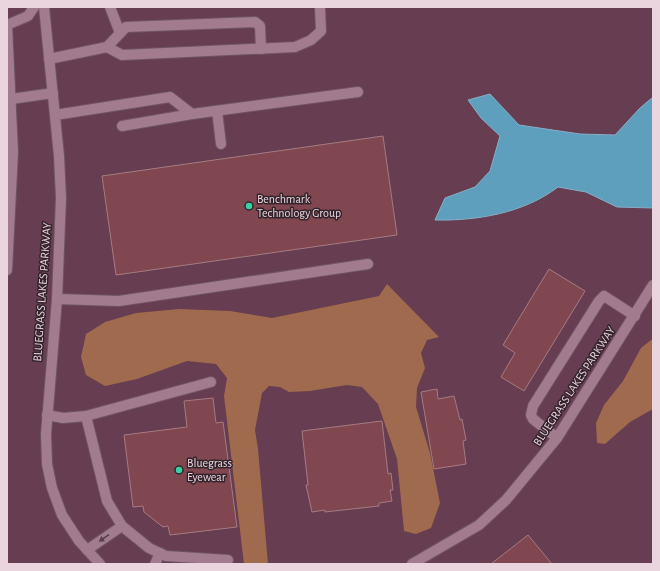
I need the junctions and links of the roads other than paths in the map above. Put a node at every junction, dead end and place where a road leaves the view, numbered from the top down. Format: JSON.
{"nodes":[{"id":1,"x":34,"y":7,"type":"edge"},
{"id":2,"x":44,"y":7,"type":"edge"},
{"id":3,"x":110,"y":7,"type":"edge"},
{"id":4,"x":320,"y":8,"type":"edge"},
{"id":5,"x":7,"y":25,"type":"edge"},
{"id":6,"x":120,"y":33,"type":"junction"},
{"id":7,"x":107,"y":47,"type":"junction"},
{"id":8,"x":261,"y":48,"type":"junction"},
{"id":9,"x":49,"y":59,"type":"junction"},
{"id":10,"x":358,"y":92,"type":"dead end"},
{"id":11,"x":53,"y":93,"type":"junction"},
{"id":12,"x":11,"y":99,"type":"junction"},
{"id":13,"x":217,"y":111,"type":"junction"},
{"id":14,"x":192,"y":114,"type":"junction"},
{"id":15,"x":55,"y":115,"type":"junction"},
{"id":16,"x":122,"y":126,"type":"dead end"},
{"id":17,"x":221,"y":144,"type":"dead end"},
{"id":18,"x":368,"y":264,"type":"dead end"},
{"id":19,"x":8,"y":270,"type":"edge"},
{"id":20,"x":653,"y":285,"type":"edge"},
{"id":21,"x":57,"y":299,"type":"junction"},
{"id":22,"x":635,"y":316,"type":"junction"},
{"id":23,"x":211,"y":382,"type":"dead end"},
{"id":24,"x":47,"y":415,"type":"junction"},
{"id":25,"x":86,"y":416,"type":"junction"},
{"id":26,"x":557,"y":438,"type":"junction"},
{"id":27,"x":122,"y":526,"type":"junction"},
{"id":28,"x":87,"y":550,"type":"junction"},
{"id":29,"x":160,"y":553,"type":"junction"},
{"id":30,"x":228,"y":560,"type":"dead end"},
{"id":31,"x":100,"y":564,"type":"edge"},
{"id":32,"x":155,"y":564,"type":"edge"},
{"id":33,"x":412,"y":564,"type":"edge"}],
"edges":[{"from":1,"to":5,"type":"street"},
{"from":2,"to":9,"type":"street","name":"BLUEGRASS LAKES PARKWAY"},
{"from":3,"to":6,"type":"street"},
{"from":4,"to":8,"type":"street"},
{"from":5,"to":12,"type":"street"},
{"from":6,"to":7,"type":"street"},
{"from":6,"to":8,"type":"street"},
{"from":7,"to":8,"type":"street"},
{"from":7,"to":9,"type":"street"},
{"from":9,"to":11,"type":"street","name":"BLUEGRASS LAKES PARKWAY"},
{"from":10,"to":13,"type":"street"},
{"from":11,"to":12,"type":"street"},
{"from":11,"to":15,"type":"street","name":"BLUEGRASS LAKES PARKWAY"},
{"from":12,"to":19,"type":"street"},
{"from":13,"to":14,"type":"street"},
{"from":13,"to":17,"type":"street"},
{"from":14,"to":15,"type":"street"},
{"from":14,"to":16,"type":"street"},
{"from":15,"to":21,"type":"street","name":"BLUEGRASS LAKES PARKWAY"},
{"from":18,"to":21,"type":"street"},
{"from":20,"to":22,"type":"street","name":"BLUEGRASS LAKES PARKWAY"},
{"from":21,"to":24,"type":"street","name":"BLUEGRASS LAKES PARKWAY"},
{"from":22,"to":26,"type":"street","name":"BLUEGRASS LAKES PARKWAY"},
{"from":22,"to":26,"type":"street"},
{"from":23,"to":25,"type":"street"},
{"from":24,"to":25,"type":"street"},
{"from":24,"to":28,"type":"street","name":"BLUEGRASS LAKES PARKWAY"},
{"from":25,"to":27,"type":"street"},
{"from":26,"to":33,"type":"street","name":"BLUEGRASS LAKES PARKWAY"},
{"from":27,"to":28,"type":"street","one_way":true},
{"from":27,"to":29,"type":"street"},
{"from":28,"to":31,"type":"street","name":"BLUEGRASS LAKES PARKWAY"},
{"from":29,"to":30,"type":"street"},
{"from":29,"to":32,"type":"street"}]}
